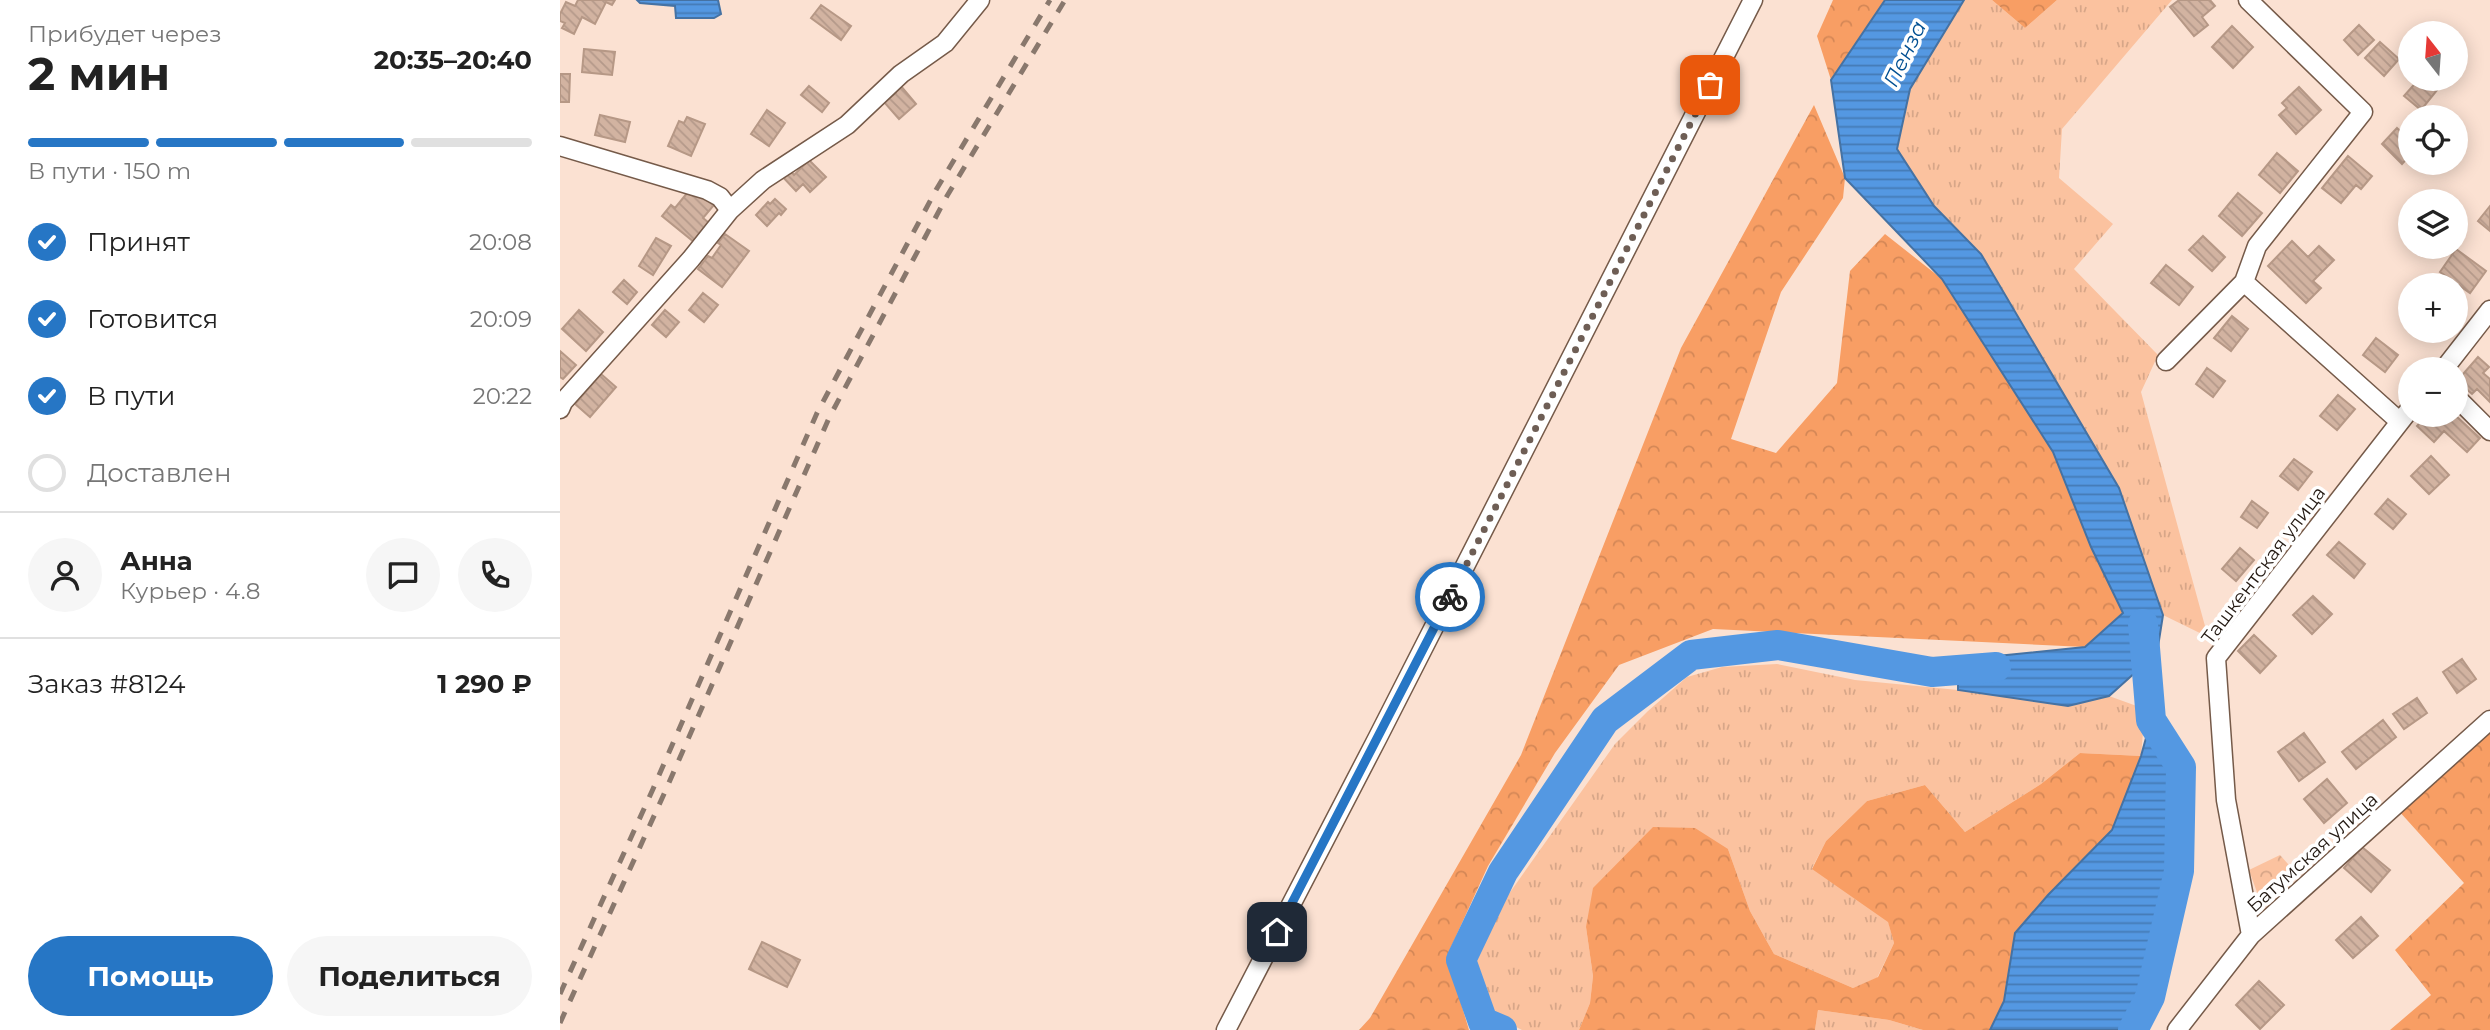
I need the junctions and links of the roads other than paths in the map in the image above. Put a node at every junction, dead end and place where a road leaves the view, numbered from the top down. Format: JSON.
{"nodes":[{"id":1,"x":980,"y":0,"type":"edge"},
{"id":2,"x":1753,"y":0,"type":"edge"},
{"id":3,"x":2248,"y":0,"type":"edge"},
{"id":4,"x":560,"y":146,"type":"edge"},
{"id":5,"x":730,"y":210,"type":"junction"},
{"id":6,"x":2244,"y":282,"type":"junction"},
{"id":7,"x":2490,"y":310,"type":"edge"},
{"id":8,"x":2453,"y":357,"type":"edge"},
{"id":9,"x":2166,"y":361,"type":"dead end"},
{"id":10,"x":560,"y":409,"type":"edge"},
{"id":11,"x":2468,"y":409,"type":"edge"},
{"id":12,"x":2398,"y":410,"type":"edge"},
{"id":13,"x":2398,"y":423,"type":"edge"},
{"id":14,"x":2490,"y":430,"type":"edge"},
{"id":15,"x":2490,"y":720,"type":"edge"},
{"id":16,"x":2252,"y":935,"type":"junction"},
{"id":17,"x":1226,"y":1030,"type":"edge"},
{"id":18,"x":2177,"y":1030,"type":"edge"}],
"edges":[{"from":1,"to":5,"type":"street"},
{"from":2,"to":17,"type":"street"},
{"from":3,"to":6,"type":"street"},
{"from":4,"to":5,"type":"street"},
{"from":5,"to":10,"type":"street"},
{"from":6,"to":9,"type":"street"},
{"from":6,"to":12,"type":"street"},
{"from":7,"to":8,"type":"street"},
{"from":11,"to":14,"type":"street"},
{"from":13,"to":16,"type":"street","name":"Ташкентская улица"},
{"from":15,"to":16,"type":"street","name":"Батумская улица"},
{"from":16,"to":18,"type":"street","name":"Батумская улица"}]}
